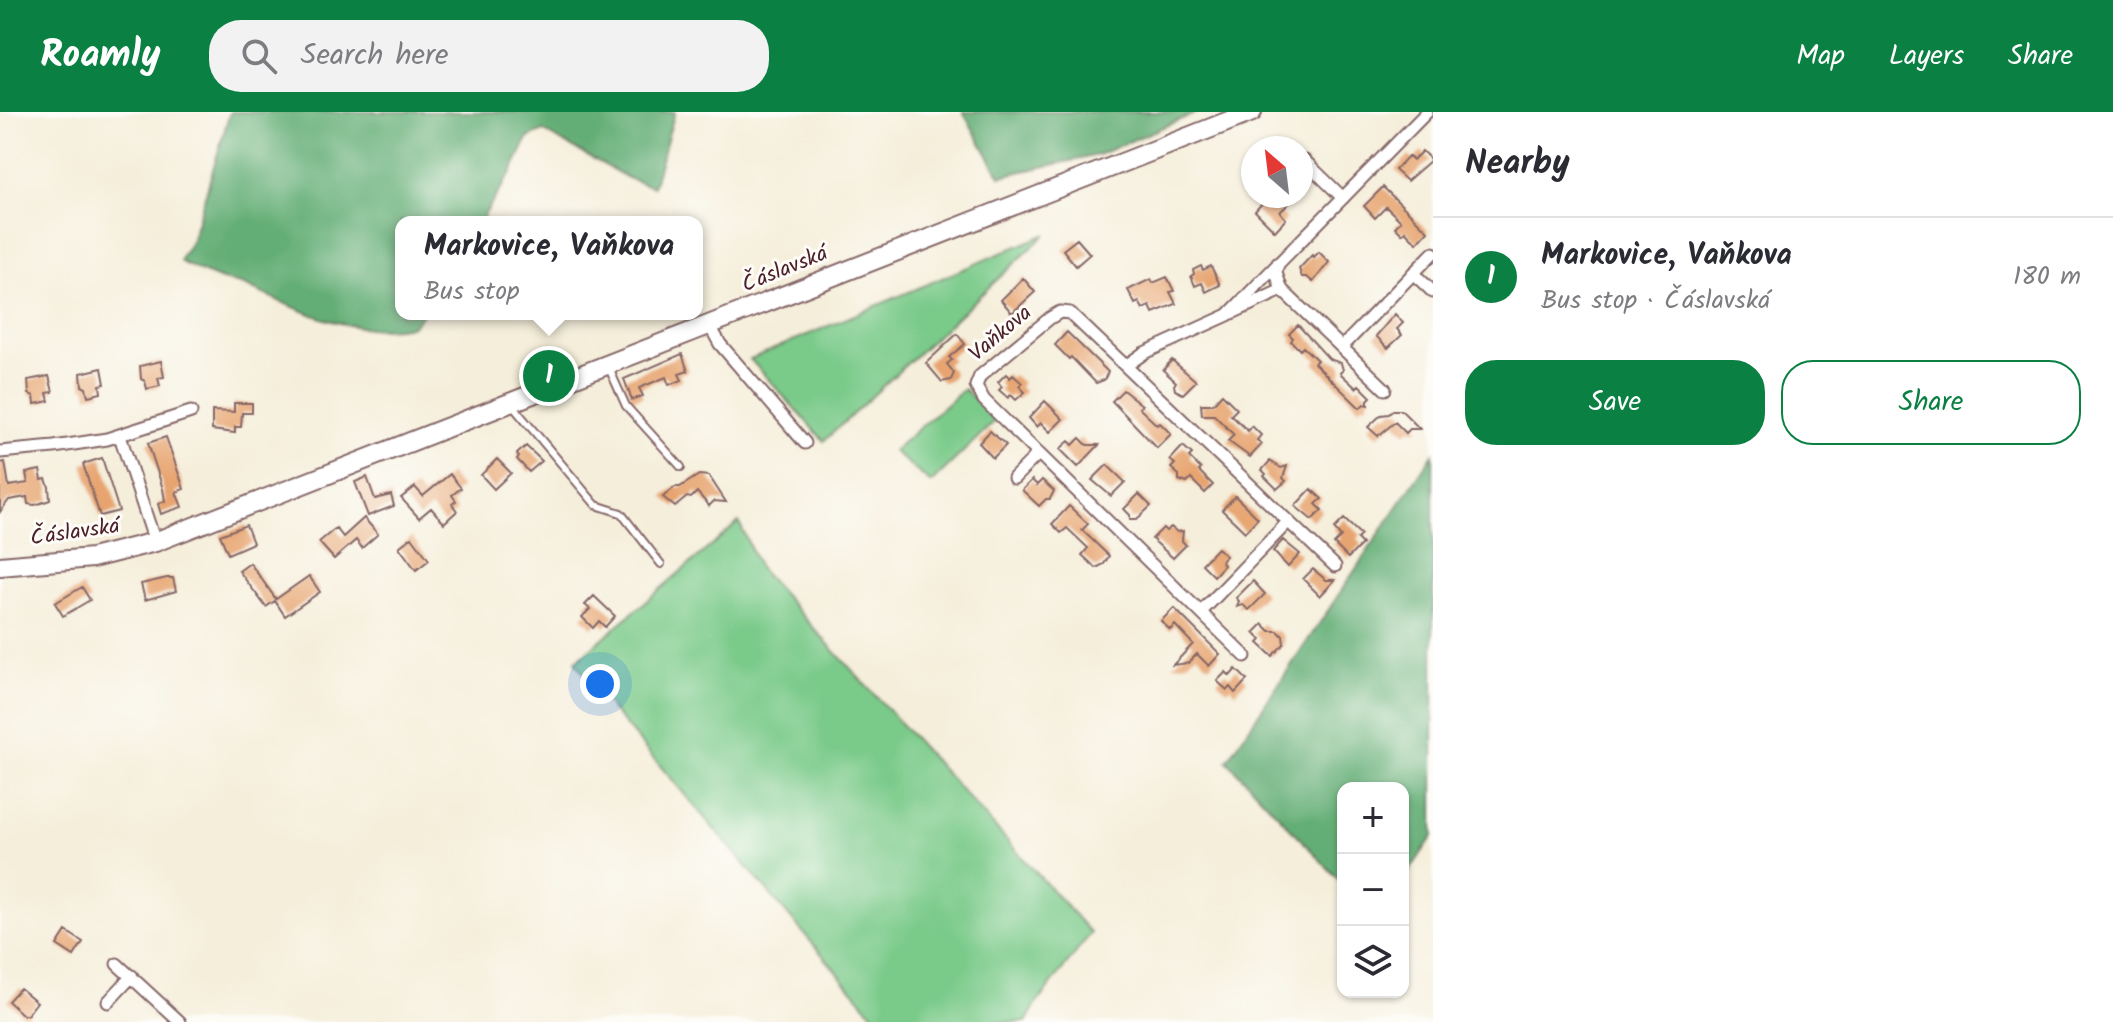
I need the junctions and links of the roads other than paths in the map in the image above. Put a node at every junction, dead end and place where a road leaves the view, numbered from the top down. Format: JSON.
{"nodes":[{"id":1,"x":1252,"y":112,"type":"edge"},
{"id":2,"x":1427,"y":112,"type":"edge"},
{"id":3,"x":1313,"y":169,"type":"edge"},
{"id":4,"x":1343,"y":198,"type":"junction"},
{"id":5,"x":1433,"y":253,"type":"edge"},
{"id":6,"x":1279,"y":263,"type":"junction"},
{"id":7,"x":1413,"y":273,"type":"junction"},
{"id":8,"x":1282,"y":290,"type":"junction"},
{"id":9,"x":1433,"y":292,"type":"edge"},
{"id":10,"x":1228,"y":315,"type":"junction"},
{"id":11,"x":710,"y":326,"type":"junction"},
{"id":12,"x":1342,"y":347,"type":"junction"},
{"id":13,"x":1127,"y":365,"type":"junction"},
{"id":14,"x":608,"y":366,"type":"junction"},
{"id":15,"x":1385,"y":389,"type":"dead end"},
{"id":16,"x":511,"y":404,"type":"junction"},
{"id":17,"x":191,"y":412,"type":"dead end"},
{"id":18,"x":120,"y":436,"type":"junction"},
{"id":19,"x":805,"y":443,"type":"dead end"},
{"id":20,"x":0,"y":452,"type":"edge"},
{"id":21,"x":1038,"y":454,"type":"junction"},
{"id":22,"x":681,"y":467,"type":"dead end"},
{"id":23,"x":1014,"y":478,"type":"dead end"},
{"id":24,"x":1288,"y":522,"type":"junction"},
{"id":25,"x":155,"y":542,"type":"junction"},
{"id":26,"x":661,"y":564,"type":"dead end"},
{"id":27,"x":0,"y":566,"type":"edge"},
{"id":28,"x":1335,"y":566,"type":"dead end"},
{"id":29,"x":1201,"y":612,"type":"junction"},
{"id":30,"x":1245,"y":656,"type":"dead end"},
{"id":31,"x":117,"y":964,"type":"dead end"},
{"id":32,"x":132,"y":976,"type":"junction"},
{"id":33,"x":108,"y":1002,"type":"dead end"},
{"id":34,"x":180,"y":1022,"type":"edge"}],
"edges":[{"from":1,"to":11,"type":"main road","name":"Čáslavská"},
{"from":2,"to":4,"type":"street"},
{"from":3,"to":4,"type":"street"},
{"from":4,"to":6,"type":"street"},
{"from":5,"to":7,"type":"street"},
{"from":6,"to":8,"type":"street"},
{"from":6,"to":10,"type":"street"},
{"from":7,"to":9,"type":"street"},
{"from":7,"to":12,"type":"street"},
{"from":8,"to":10,"type":"street"},
{"from":8,"to":12,"type":"street"},
{"from":10,"to":13,"type":"street"},
{"from":11,"to":14,"type":"main road","name":"Čáslavská"},
{"from":11,"to":19,"type":"street"},
{"from":12,"to":15,"type":"street"},
{"from":13,"to":21,"type":"street","name":"Vaňkova"},
{"from":13,"to":24,"type":"street","name":"Vaňkova"},
{"from":14,"to":16,"type":"main road","name":"Čáslavská"},
{"from":14,"to":22,"type":"lane"},
{"from":16,"to":25,"type":"main road","name":"Čáslavská"},
{"from":16,"to":26,"type":"lane"},
{"from":17,"to":18,"type":"street"},
{"from":18,"to":20,"type":"street"},
{"from":18,"to":25,"type":"street","name":"Čáslavská"},
{"from":21,"to":23,"type":"street"},
{"from":21,"to":29,"type":"street","name":"Vaňkova"},
{"from":24,"to":28,"type":"street","name":"Vaňkova"},
{"from":24,"to":29,"type":"street"},
{"from":25,"to":27,"type":"main road","name":"Čáslavská"},
{"from":29,"to":30,"type":"street","name":"Vaňkova"},
{"from":31,"to":32,"type":"street"},
{"from":32,"to":33,"type":"street"},
{"from":32,"to":34,"type":"street"}]}
